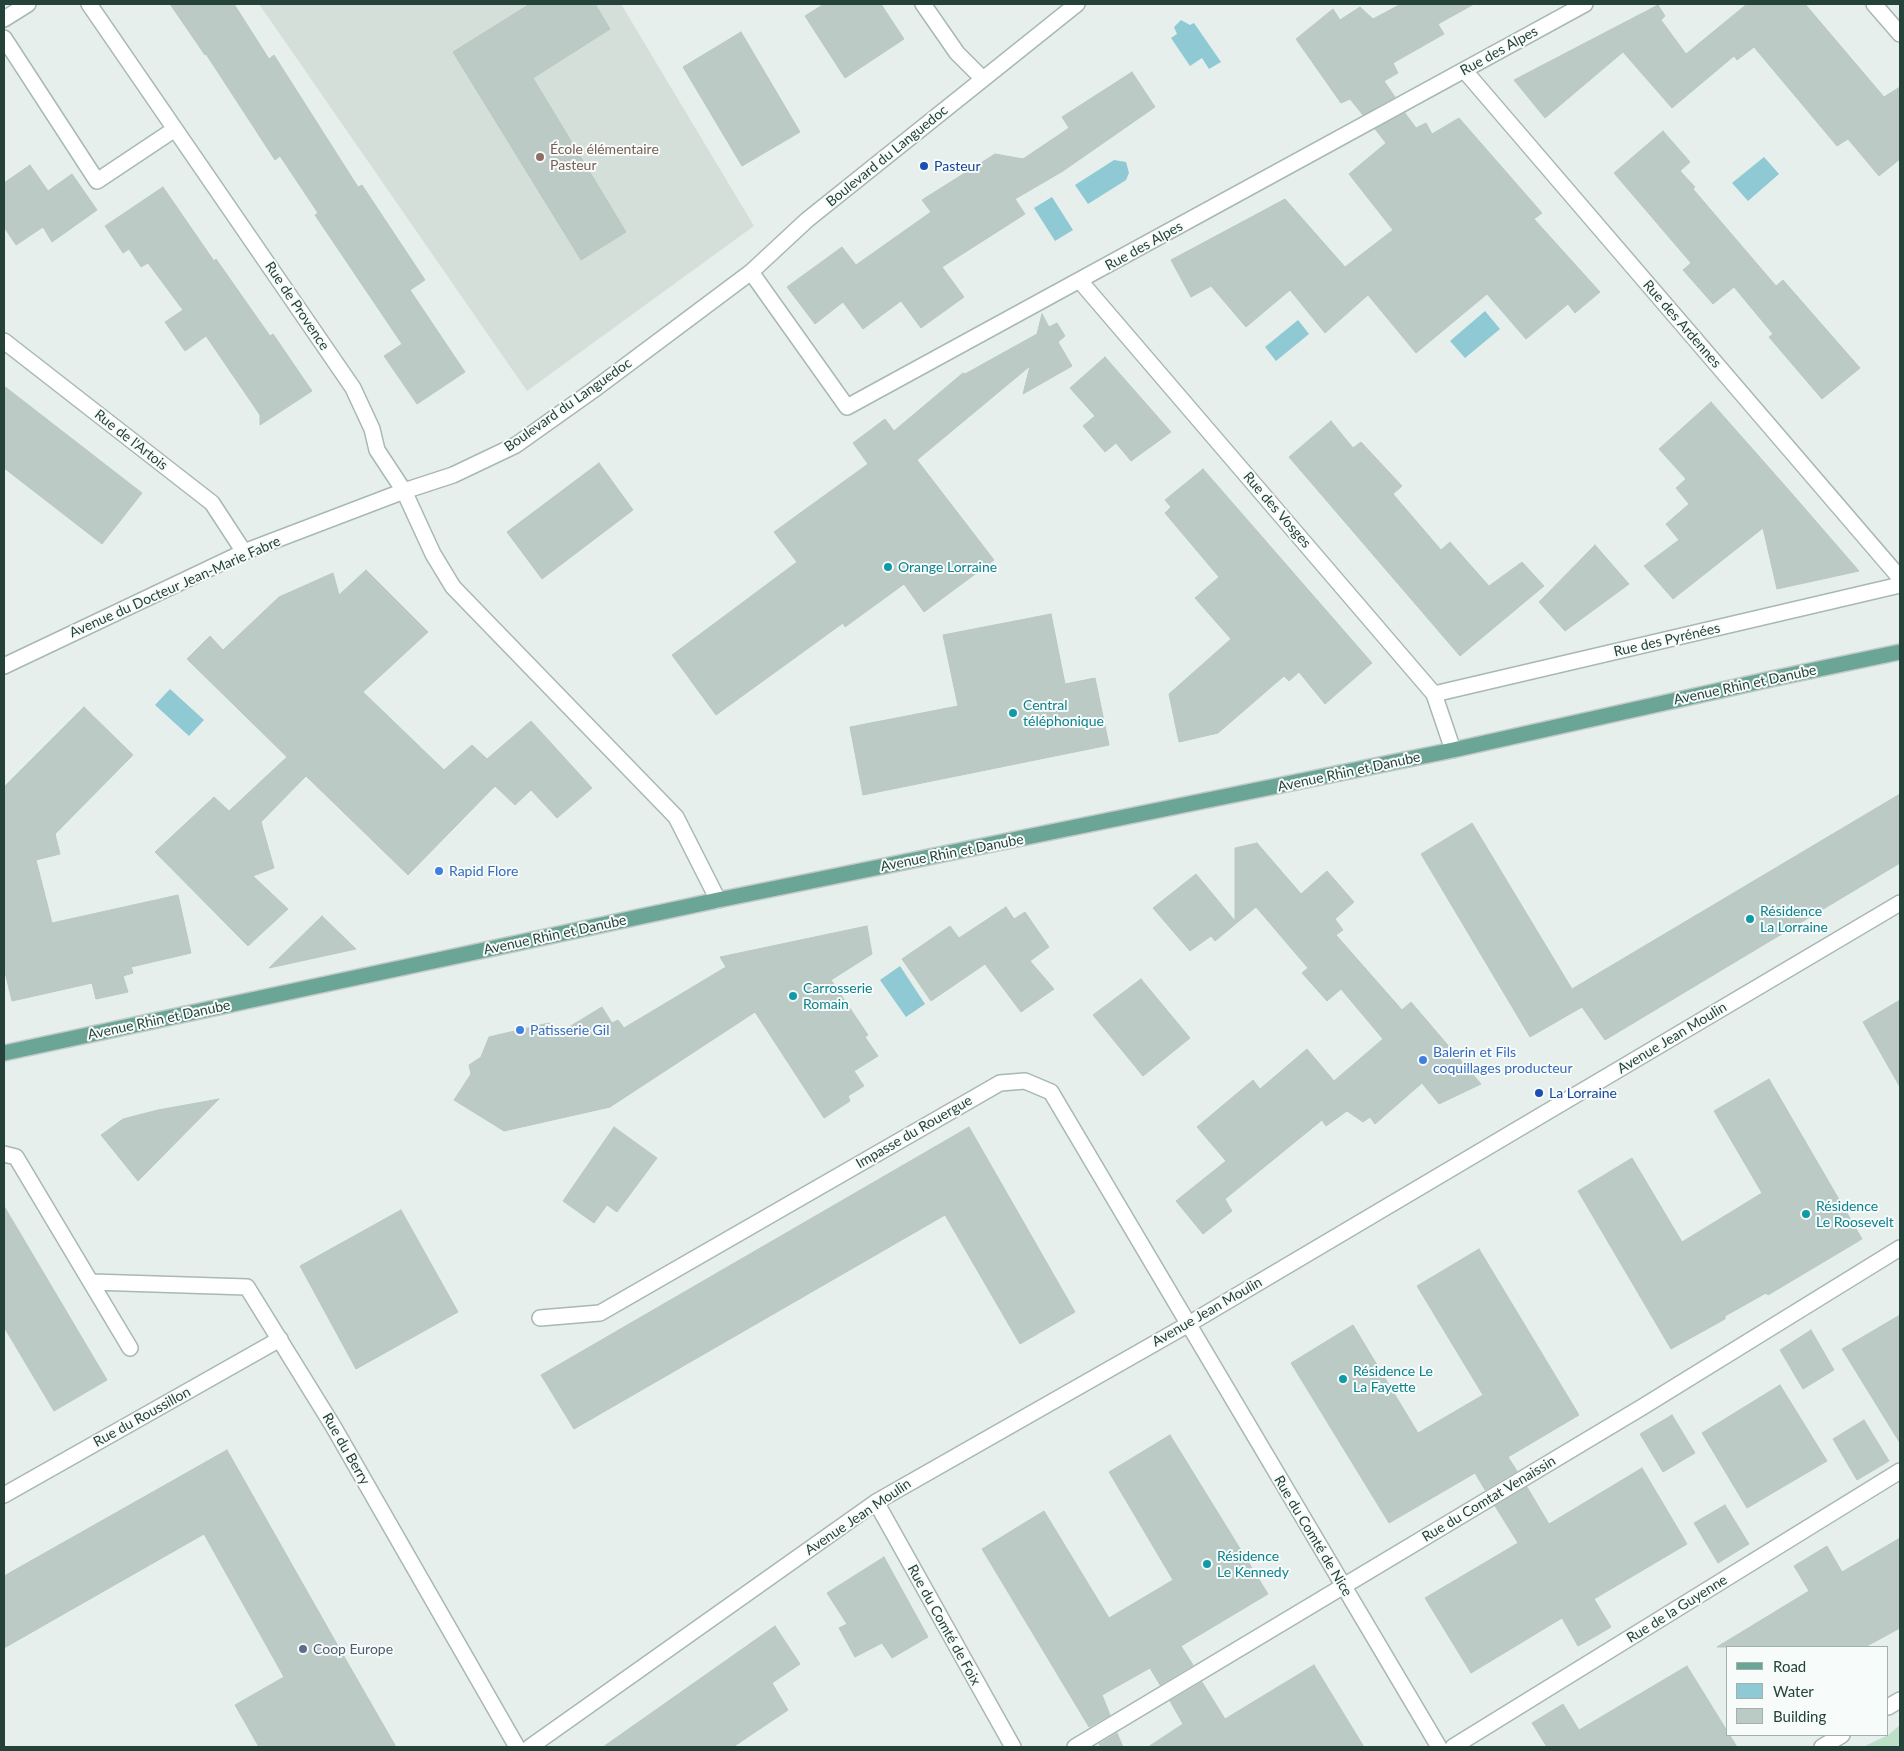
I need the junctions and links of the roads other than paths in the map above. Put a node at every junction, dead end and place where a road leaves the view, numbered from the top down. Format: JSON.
{"nodes":[{"id":1,"x":28,"y":4,"type":"edge"},
{"id":2,"x":89,"y":4,"type":"edge"},
{"id":3,"x":923,"y":4,"type":"edge"},
{"id":4,"x":1077,"y":4,"type":"edge"},
{"id":5,"x":1585,"y":4,"type":"edge"},
{"id":6,"x":1874,"y":4,"type":"edge"},
{"id":7,"x":4,"y":19,"type":"edge"},
{"id":8,"x":1900,"y":34,"type":"edge"},
{"id":9,"x":4,"y":38,"type":"edge"},
{"id":10,"x":1464,"y":70,"type":"junction"},
{"id":11,"x":983,"y":79,"type":"junction"},
{"id":12,"x":175,"y":129,"type":"junction"},
{"id":13,"x":751,"y":272,"type":"junction"},
{"id":14,"x":1080,"y":281,"type":"junction"},
{"id":15,"x":4,"y":341,"type":"edge"},
{"id":16,"x":404,"y":491,"type":"junction"},
{"id":17,"x":244,"y":552,"type":"junction"},
{"id":18,"x":1900,"y":578,"type":"edge"},
{"id":19,"x":1900,"y":585,"type":"edge"},
{"id":20,"x":1900,"y":652,"type":"edge"},
{"id":21,"x":4,"y":666,"type":"edge"},
{"id":22,"x":1434,"y":694,"type":"junction"},
{"id":23,"x":1453,"y":750,"type":"junction"},
{"id":24,"x":718,"y":900,"type":"junction"},
{"id":25,"x":1900,"y":903,"type":"edge"},
{"id":26,"x":4,"y":1053,"type":"edge"},
{"id":27,"x":4,"y":1154,"type":"edge"},
{"id":28,"x":1900,"y":1248,"type":"edge"},
{"id":29,"x":92,"y":1282,"type":"junction"},
{"id":30,"x":540,"y":1318,"type":"dead end"},
{"id":31,"x":1187,"y":1325,"type":"junction"},
{"id":32,"x":280,"y":1339,"type":"junction"},
{"id":33,"x":130,"y":1348,"type":"dead end"},
{"id":34,"x":1900,"y":1471,"type":"edge"},
{"id":35,"x":4,"y":1494,"type":"edge"},
{"id":36,"x":876,"y":1502,"type":"junction"},
{"id":37,"x":1343,"y":1588,"type":"junction"},
{"id":38,"x":1900,"y":1700,"type":"edge"},
{"id":39,"x":1889,"y":1706,"type":"edge"},
{"id":40,"x":1840,"y":1736,"type":"edge"},
{"id":41,"x":517,"y":1747,"type":"edge"},
{"id":42,"x":530,"y":1747,"type":"edge"},
{"id":43,"x":1013,"y":1747,"type":"edge"},
{"id":44,"x":1075,"y":1747,"type":"edge"},
{"id":45,"x":1439,"y":1747,"type":"edge"},
{"id":46,"x":1453,"y":1747,"type":"edge"},
{"id":47,"x":1822,"y":1747,"type":"edge"}],
"edges":[{"from":1,"to":7,"type":"street"},
{"from":2,"to":12,"type":"street","name":"Rue de Provence"},
{"from":3,"to":11,"type":"street"},
{"from":4,"to":11,"type":"street","name":"Boulevard du Languedoc"},
{"from":5,"to":10,"type":"street","name":"Rue des Alpes"},
{"from":6,"to":8,"type":"street"},
{"from":9,"to":12,"type":"street"},
{"from":10,"to":14,"type":"street","name":"Rue des Alpes"},
{"from":10,"to":18,"type":"street","name":"Rue des Ardennes"},
{"from":11,"to":13,"type":"street","name":"Boulevard du Languedoc"},
{"from":12,"to":16,"type":"street","name":"Rue de Provence"},
{"from":13,"to":14,"type":"street","name":"Rue des Alpes"},
{"from":13,"to":16,"type":"street","name":"Boulevard du Languedoc"},
{"from":14,"to":22,"type":"street","name":"Rue des Vosges"},
{"from":15,"to":17,"type":"street","name":"Rue de l'Artois"},
{"from":16,"to":17,"type":"street","name":"Avenue du Docteur Jean-Marie Fabre"},
{"from":16,"to":24,"type":"street"},
{"from":17,"to":21,"type":"street","name":"Avenue du Docteur Jean-Marie Fabre"},
{"from":19,"to":22,"type":"street","name":"Rue des Pyrénées"},
{"from":20,"to":23,"type":"main road","name":"Avenue Rhin et Danube"},
{"from":22,"to":23,"type":"street","name":"Rue des Vosges"},
{"from":23,"to":24,"type":"main road","name":"Avenue Rhin et Danube"},
{"from":24,"to":26,"type":"main road","name":"Avenue Rhin et Danube"},
{"from":25,"to":31,"type":"street","name":"Avenue Jean Moulin"},
{"from":27,"to":29,"type":"street"},
{"from":28,"to":37,"type":"street","name":"Rue du Comtat Venaissin"},
{"from":29,"to":32,"type":"street","name":"Rue du Berry"},
{"from":29,"to":33,"type":"street"},
{"from":30,"to":31,"type":"street","name":"Impasse du Rouergue"},
{"from":31,"to":36,"type":"street","name":"Avenue Jean Moulin"},
{"from":31,"to":37,"type":"street","name":"Rue du Comté de Nice"},
{"from":32,"to":35,"type":"street","name":"Rue du Roussillon"},
{"from":32,"to":41,"type":"street","name":"Rue du Berry"},
{"from":34,"to":46,"type":"street","name":"Rue de la Guyenne"},
{"from":36,"to":42,"type":"street","name":"Avenue Jean Moulin"},
{"from":36,"to":43,"type":"street","name":"Rue du Comté de Foix"},
{"from":37,"to":44,"type":"street","name":"Rue du Comtat Venaissin"},
{"from":37,"to":45,"type":"street","name":"Rue du Comté de Nice"},
{"from":38,"to":39,"type":"street"},
{"from":40,"to":47,"type":"street"}]}
